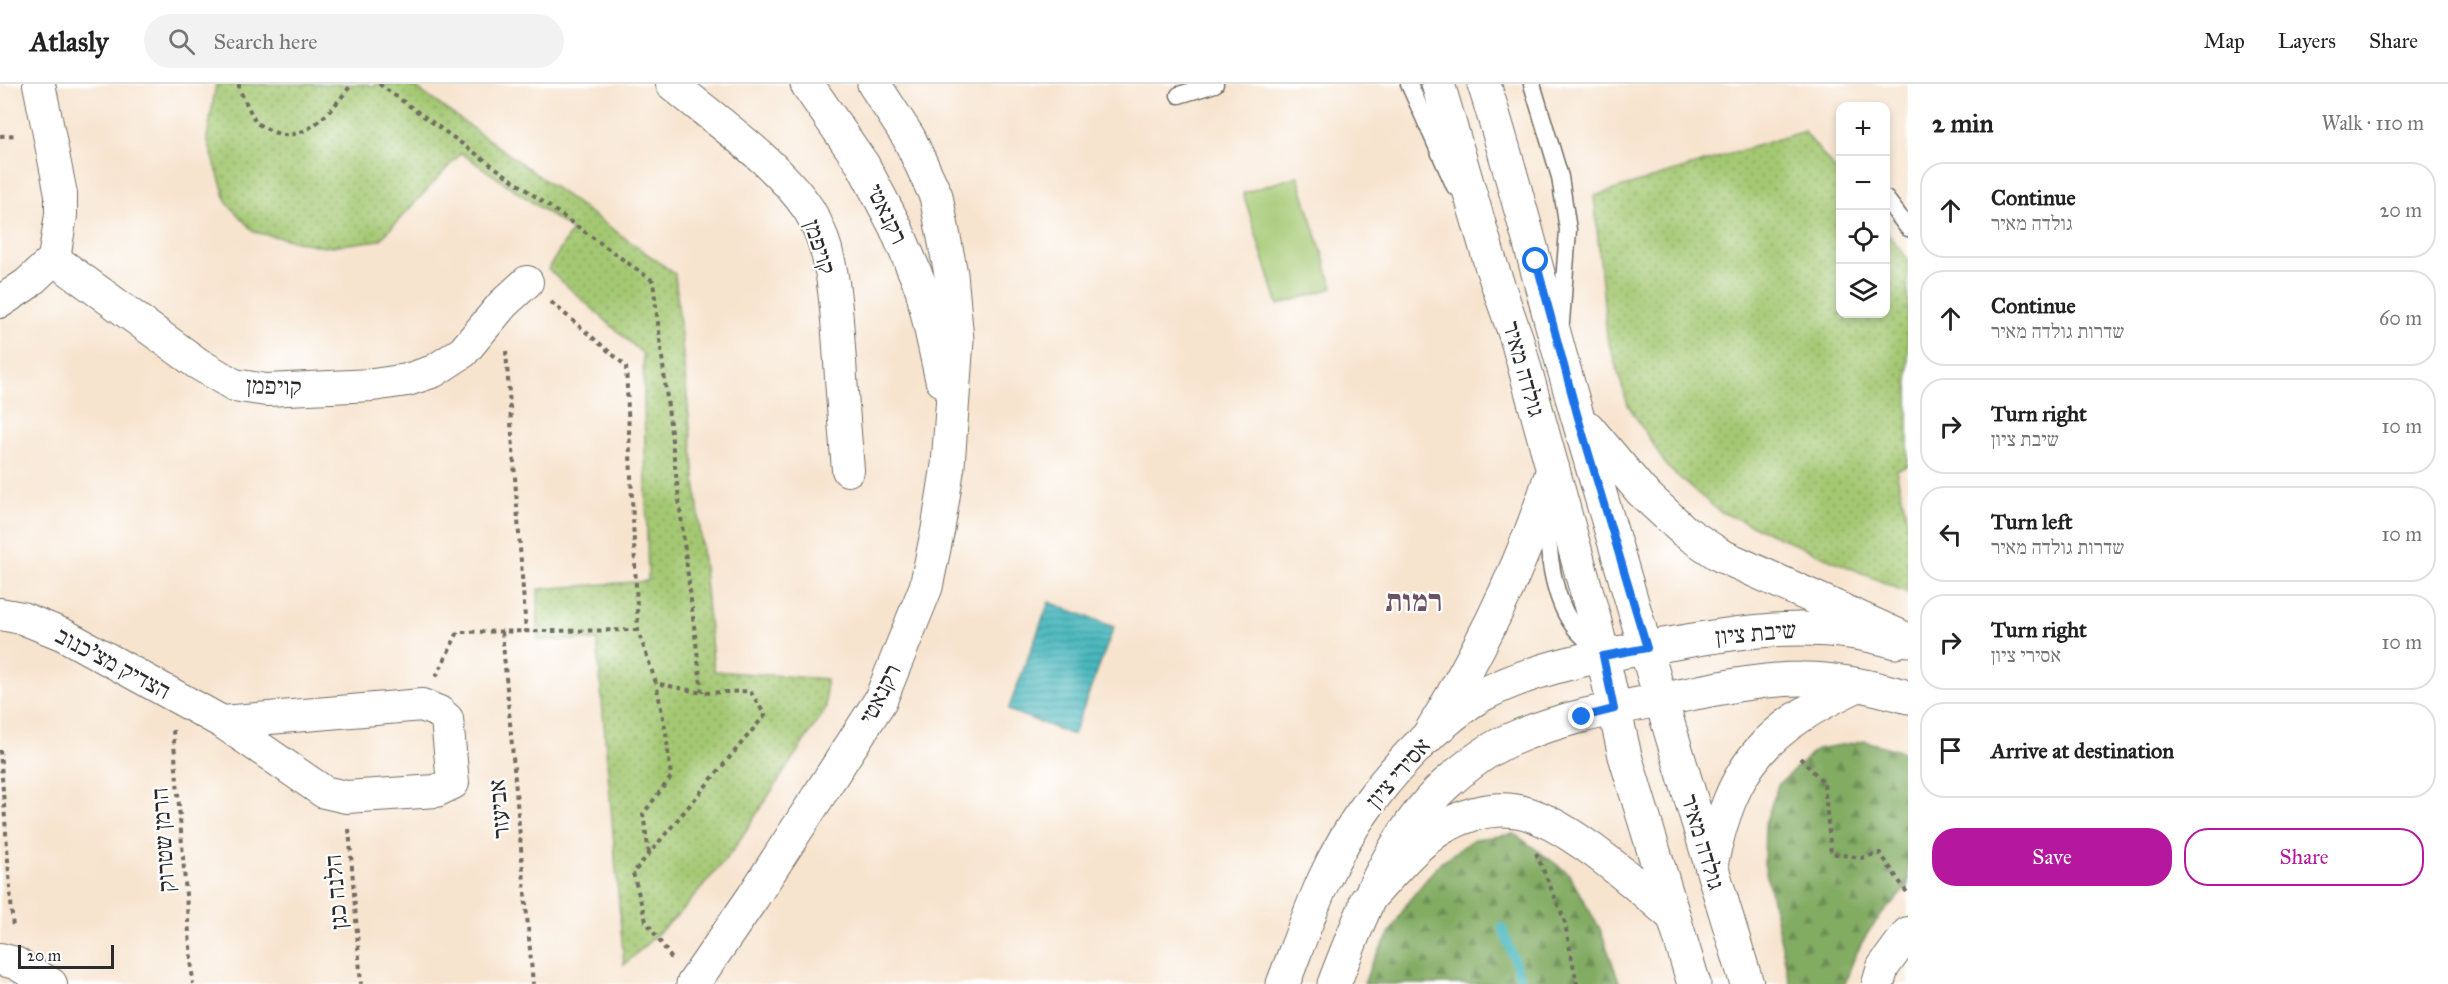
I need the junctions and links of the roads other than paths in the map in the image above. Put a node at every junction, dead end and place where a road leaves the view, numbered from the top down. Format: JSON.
{"nodes":[{"id":1,"x":39,"y":84,"type":"edge"},
{"id":2,"x":672,"y":84,"type":"edge"},
{"id":3,"x":807,"y":84,"type":"edge"},
{"id":4,"x":874,"y":84,"type":"edge"},
{"id":5,"x":1215,"y":84,"type":"edge"},
{"id":6,"x":1484,"y":84,"type":"edge"},
{"id":7,"x":1532,"y":84,"type":"edge"},
{"id":8,"x":1416,"y":87,"type":"edge"},
{"id":9,"x":1179,"y":95,"type":"dead end"},
{"id":10,"x":1890,"y":204,"type":"edge"},
{"id":11,"x":1908,"y":228,"type":"edge"},
{"id":12,"x":54,"y":259,"type":"junction"},
{"id":13,"x":527,"y":282,"type":"road end"},
{"id":14,"x":0,"y":302,"type":"edge"},
{"id":15,"x":1559,"y":350,"type":"junction"},
{"id":16,"x":1577,"y":414,"type":"junction"},
{"id":17,"x":948,"y":465,"type":"junction"},
{"id":18,"x":1552,"y":469,"type":"junction"},
{"id":19,"x":848,"y":470,"type":"dead end"},
{"id":20,"x":0,"y":614,"type":"edge"},
{"id":21,"x":1908,"y":640,"type":"edge"},
{"id":22,"x":1908,"y":646,"type":"edge"},
{"id":23,"x":1647,"y":648,"type":"junction"},
{"id":24,"x":1603,"y":656,"type":"junction"},
{"id":25,"x":1858,"y":685,"type":"junction"},
{"id":26,"x":1908,"y":697,"type":"edge"},
{"id":27,"x":1661,"y":699,"type":"junction"},
{"id":28,"x":1614,"y":709,"type":"junction"},
{"id":29,"x":222,"y":722,"type":"junction"},
{"id":30,"x":1427,"y":738,"type":"junction"},
{"id":31,"x":1711,"y":867,"type":"junction"},
{"id":32,"x":1366,"y":901,"type":"junction"},
{"id":33,"x":1674,"y":917,"type":"junction"},
{"id":34,"x":1908,"y":933,"type":"edge"},
{"id":35,"x":8,"y":961,"type":"edge"},
{"id":36,"x":682,"y":981,"type":"edge"},
{"id":37,"x":51,"y":984,"type":"edge"},
{"id":38,"x":1283,"y":984,"type":"edge"},
{"id":39,"x":1334,"y":984,"type":"edge"},
{"id":40,"x":1694,"y":984,"type":"edge"},
{"id":41,"x":1747,"y":984,"type":"edge"},
{"id":42,"x":1878,"y":984,"type":"edge"}],
"edges":[{"from":1,"to":12,"type":"street"},
{"from":2,"to":19,"type":"street","name":"קויפמן"},
{"from":3,"to":17,"type":"main road","name":"רקנאטי"},
{"from":4,"to":17,"type":"main road","name":"רקנאטי"},
{"from":5,"to":9,"type":"lane"},
{"from":6,"to":15,"type":"main road","name":"גולדה מאיר"},
{"from":7,"to":15,"type":"lane"},
{"from":8,"to":18,"type":"main road","name":"גולדה מאיר"},
{"from":10,"to":11,"type":"lane"},
{"from":12,"to":13,"type":"street","name":"קויפמן"},
{"from":12,"to":14,"type":"street"},
{"from":15,"to":16,"type":"main road","name":"גולדה מאיר"},
{"from":16,"to":21,"type":"main road"},
{"from":16,"to":23,"type":"main road","name":"גולדה מאיר"},
{"from":17,"to":36,"type":"main road","name":"רקנאטי"},
{"from":18,"to":24,"type":"main road","name":"גולדה מאיר"},
{"from":18,"to":30,"type":"main road"},
{"from":20,"to":29,"type":"street","name":"הצדיק מצ'כנוב"},
{"from":22,"to":23,"type":"main road","name":"שיבת ציון"},
{"from":23,"to":24,"type":"main road","name":"שיבת ציון"},
{"from":23,"to":27,"type":"main road","name":"גולדה מאיר"},
{"from":24,"to":28,"type":"main road","name":"גולדה מאיר"},
{"from":24,"to":30,"type":"main road","name":"אסירי ציון"},
{"from":25,"to":26,"type":"main road","name":"שיבת ציון"},
{"from":25,"to":27,"type":"main road","name":"שיבת ציון"},
{"from":25,"to":31,"type":"main road"},
{"from":27,"to":28,"type":"main road","name":"שיבת ציון"},
{"from":27,"to":31,"type":"main road","name":"גולדה מאיר"},
{"from":28,"to":32,"type":"main road","name":"אסירי ציון"},
{"from":28,"to":33,"type":"main road","name":"גולדה מאיר"},
{"from":29,"to":29,"type":"street","name":"הצדיק מצ'כנוב"},
{"from":30,"to":38,"type":"main road","name":"אסירי ציון"},
{"from":31,"to":41,"type":"main road","name":"גולדה מאיר"},
{"from":32,"to":33,"type":"main road"},
{"from":32,"to":39,"type":"main road","name":"אסירי ציון"},
{"from":33,"to":40,"type":"main road","name":"גולדה מאיר"},
{"from":34,"to":42,"type":"street"},
{"from":35,"to":37,"type":"street"}]}
